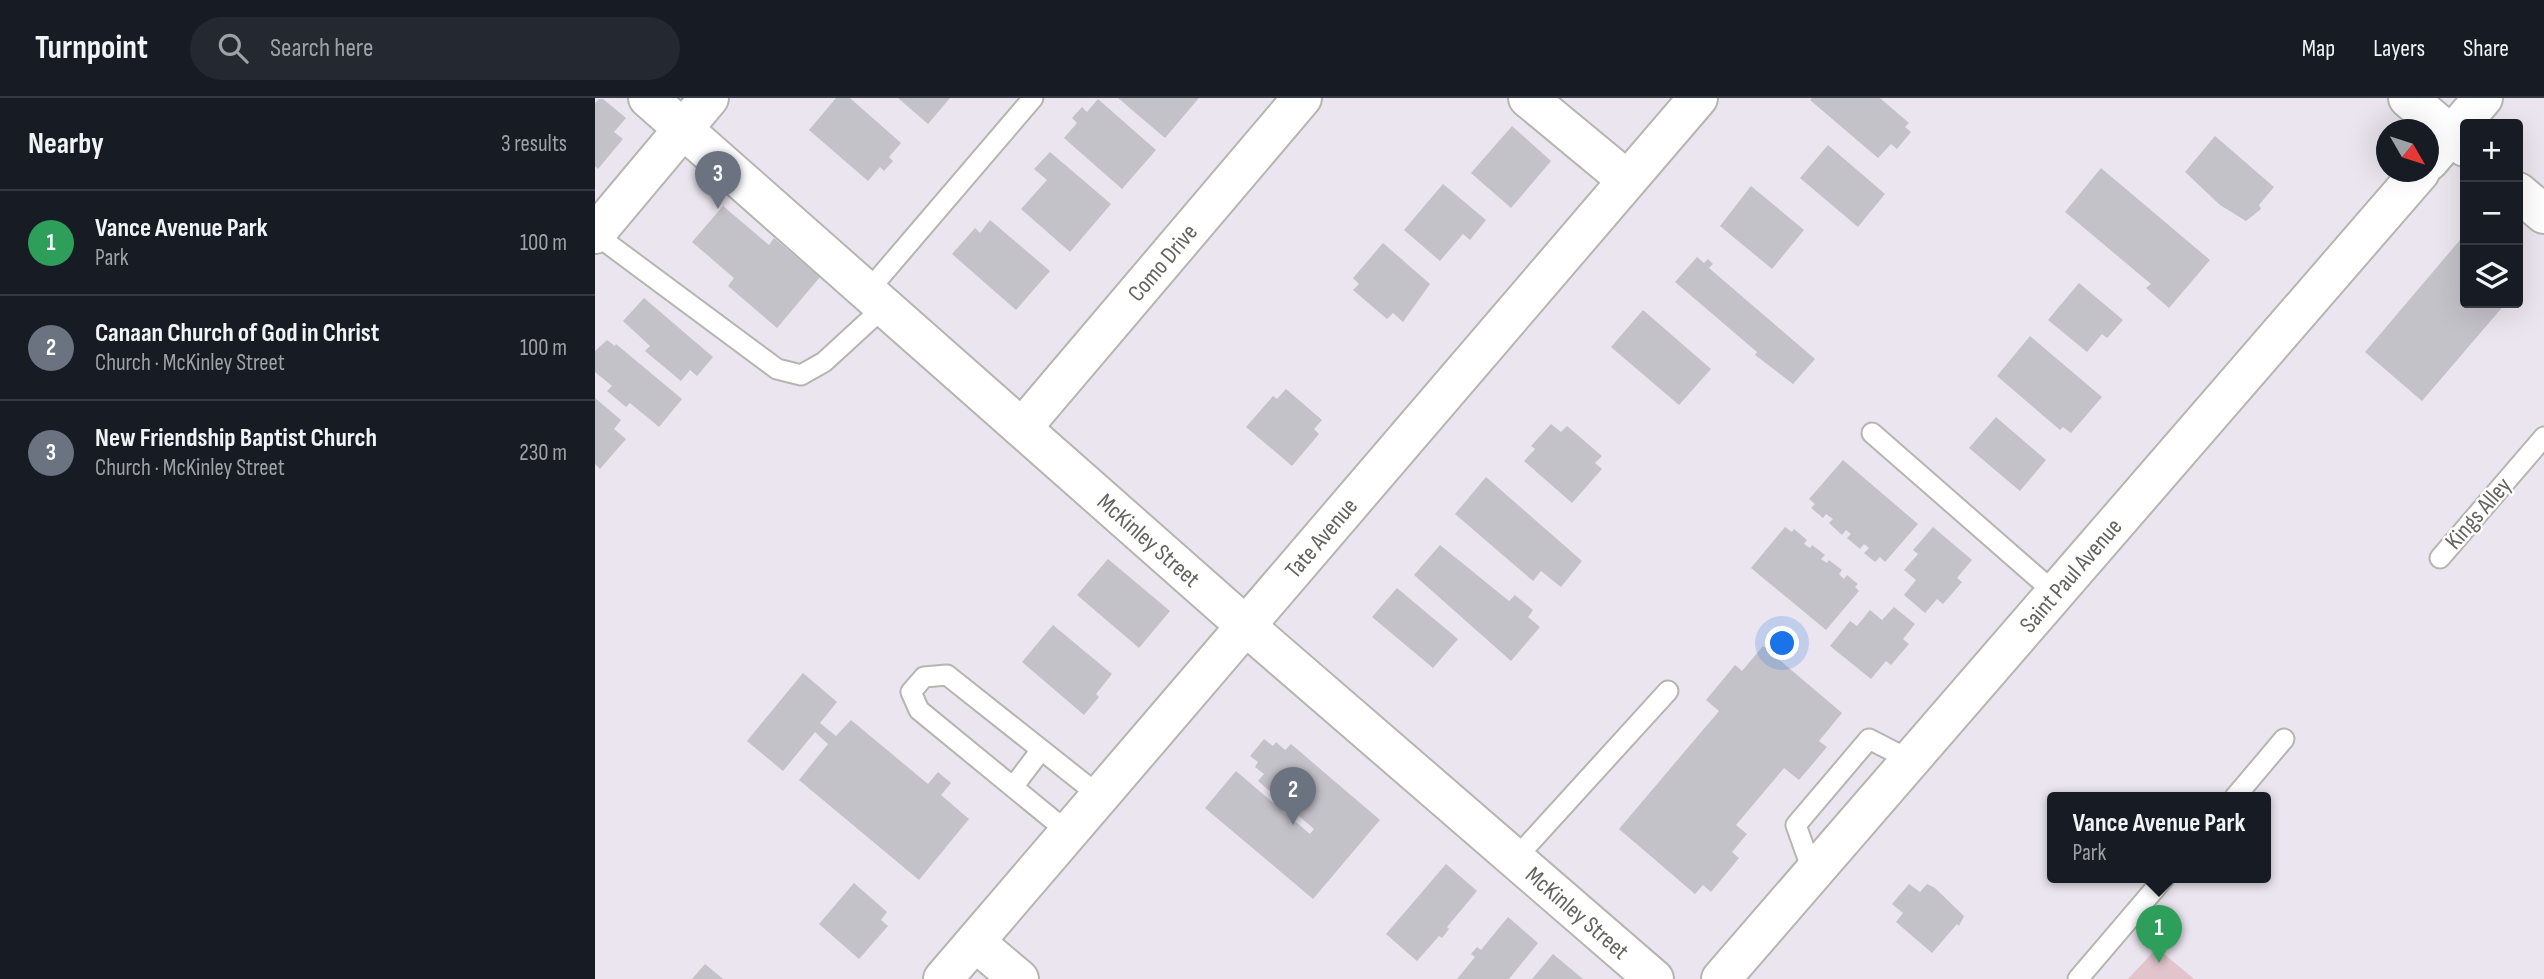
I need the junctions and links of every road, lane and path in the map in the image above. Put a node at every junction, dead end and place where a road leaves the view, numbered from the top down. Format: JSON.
{"nodes":[{"id":1,"x":648,"y":98,"type":"edge"},
{"id":2,"x":709,"y":98,"type":"edge"},
{"id":3,"x":1033,"y":98,"type":"edge"},
{"id":4,"x":1302,"y":98,"type":"edge"},
{"id":5,"x":1528,"y":98,"type":"edge"},
{"id":6,"x":1699,"y":98,"type":"edge"},
{"id":7,"x":2408,"y":98,"type":"edge"},
{"id":8,"x":2483,"y":98,"type":"edge"},
{"id":9,"x":683,"y":128,"type":"junction"},
{"id":10,"x":2448,"y":147,"type":"edge"},
{"id":11,"x":1627,"y":180,"type":"junction"},
{"id":12,"x":2411,"y":182,"type":"edge"},
{"id":13,"x":2523,"y":196,"type":"edge"},
{"id":14,"x":2544,"y":215,"type":"edge"},
{"id":15,"x":595,"y":234,"type":"edge"},
{"id":16,"x":876,"y":298,"type":"junction"},
{"id":17,"x":1022,"y":428,"type":"junction"},
{"id":18,"x":1872,"y":433,"type":"dead end"},
{"id":19,"x":2544,"y":437,"type":"edge"},
{"id":20,"x":2440,"y":558,"type":"dead end"},
{"id":21,"x":2055,"y":593,"type":"junction"},
{"id":22,"x":1247,"y":627,"type":"junction"},
{"id":23,"x":1668,"y":691,"type":"dead end"},
{"id":24,"x":2284,"y":739,"type":"dead end"},
{"id":25,"x":1041,"y":750,"type":"junction"},
{"id":26,"x":1013,"y":787,"type":"junction"},
{"id":27,"x":2239,"y":792,"type":"edge"},
{"id":28,"x":1101,"y":797,"type":"junction"},
{"id":29,"x":1069,"y":833,"type":"junction"},
{"id":30,"x":1515,"y":859,"type":"junction"},
{"id":31,"x":2160,"y":883,"type":"edge"},
{"id":32,"x":975,"y":942,"type":"junction"},
{"id":33,"x":943,"y":979,"type":"edge"},
{"id":34,"x":1019,"y":979,"type":"edge"},
{"id":35,"x":1654,"y":979,"type":"edge"},
{"id":36,"x":1721,"y":979,"type":"edge"},
{"id":37,"x":2078,"y":979,"type":"edge"}],
"edges":[{"from":1,"to":9,"type":"street","name":"McKinley Street"},
{"from":2,"to":9,"type":"street"},
{"from":3,"to":16,"type":"lane"},
{"from":4,"to":17,"type":"street","name":"Como Drive"},
{"from":5,"to":11,"type":"street"},
{"from":6,"to":11,"type":"street","name":"Tate Avenue"},
{"from":7,"to":10,"type":"street"},
{"from":8,"to":10,"type":"street"},
{"from":9,"to":15,"type":"street"},
{"from":9,"to":16,"type":"street","name":"McKinley Street"},
{"from":11,"to":22,"type":"street","name":"Tate Avenue"},
{"from":12,"to":21,"type":"street","name":"Saint Paul Avenue"},
{"from":13,"to":14,"type":"street"},
{"from":15,"to":16,"type":"lane"},
{"from":16,"to":17,"type":"street","name":"McKinley Street"},
{"from":17,"to":22,"type":"street","name":"McKinley Street"},
{"from":18,"to":21,"type":"lane"},
{"from":19,"to":20,"type":"lane","name":"Kings Alley"},
{"from":21,"to":36,"type":"street","name":"Saint Paul Avenue"},
{"from":22,"to":28,"type":"street","name":"Tate Avenue"},
{"from":22,"to":30,"type":"street","name":"McKinley Street"},
{"from":23,"to":30,"type":"lane"},
{"from":24,"to":27,"type":"lane"},
{"from":25,"to":26,"type":"lane"},
{"from":25,"to":26,"type":"lane"},
{"from":25,"to":28,"type":"lane"},
{"from":26,"to":29,"type":"lane"},
{"from":28,"to":29,"type":"street","name":"Tate Avenue"},
{"from":29,"to":32,"type":"street","name":"Tate Avenue"},
{"from":30,"to":35,"type":"street","name":"McKinley Street"},
{"from":31,"to":37,"type":"lane"},
{"from":32,"to":33,"type":"street","name":"Tate Avenue"},
{"from":32,"to":34,"type":"street"}]}
